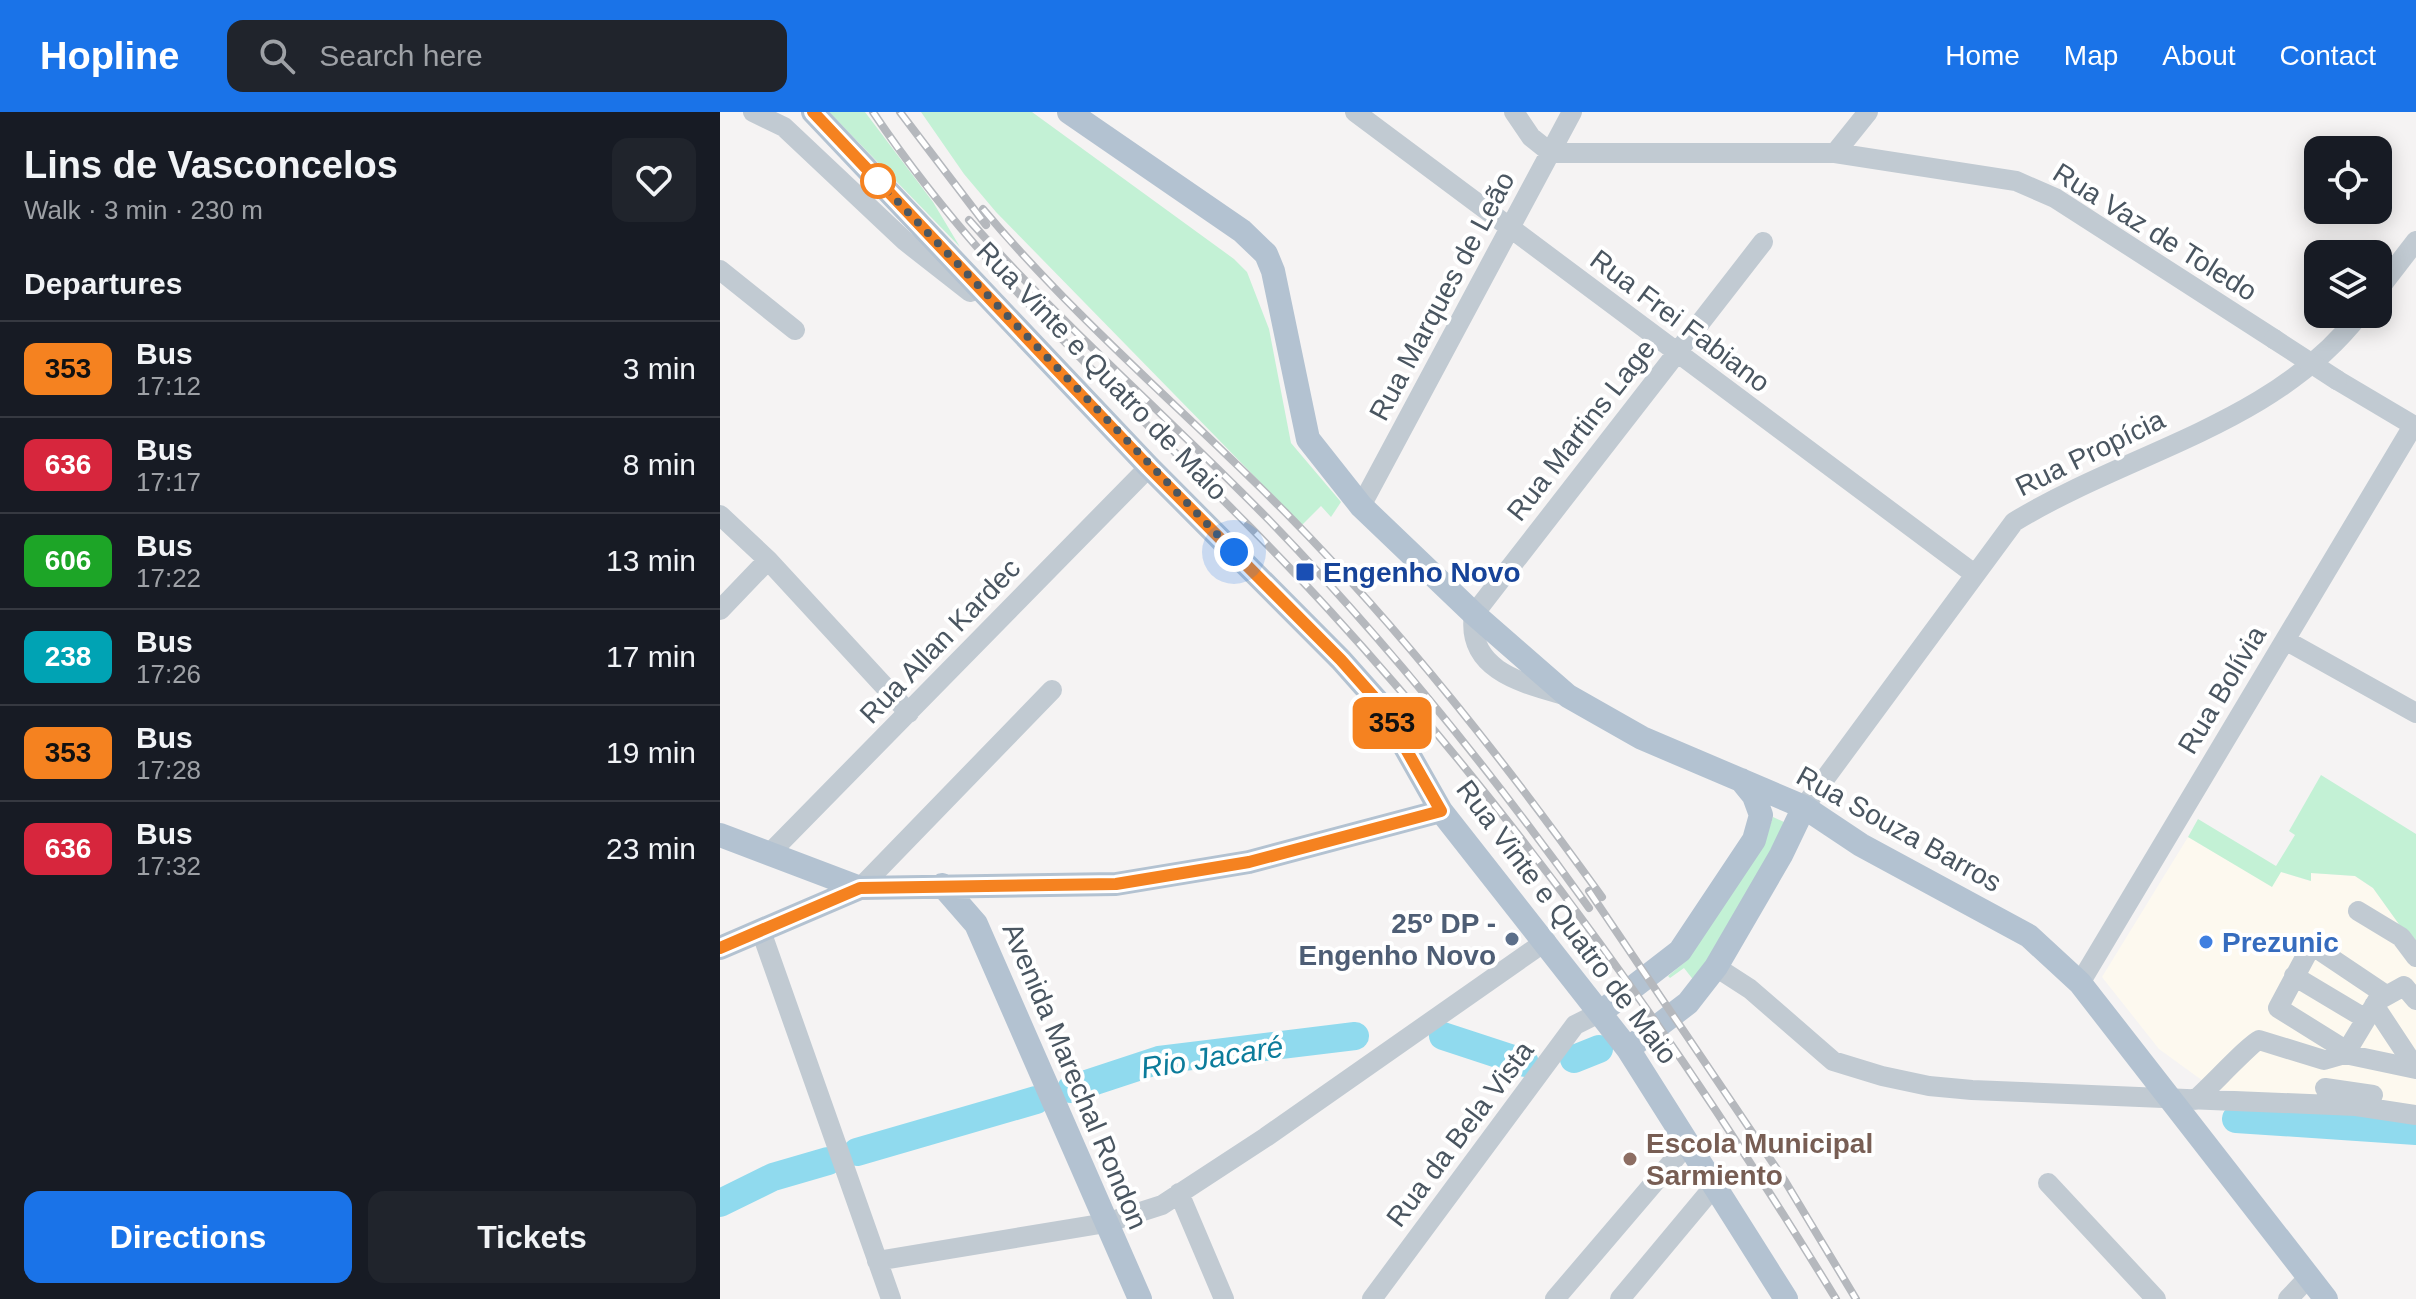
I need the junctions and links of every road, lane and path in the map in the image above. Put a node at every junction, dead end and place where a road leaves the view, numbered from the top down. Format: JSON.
{"nodes":[{"id":1,"x":753,"y":112,"type":"edge"},
{"id":2,"x":813,"y":112,"type":"edge"},
{"id":3,"x":1069,"y":112,"type":"edge"},
{"id":4,"x":1355,"y":112,"type":"edge"},
{"id":5,"x":1514,"y":112,"type":"edge"},
{"id":6,"x":1572,"y":112,"type":"edge"},
{"id":7,"x":1868,"y":112,"type":"edge"},
{"id":8,"x":1551,"y":153,"type":"junction"},
{"id":9,"x":1835,"y":153,"type":"junction"},
{"id":10,"x":1510,"y":230,"type":"junction"},
{"id":11,"x":2416,"y":241,"type":"edge"},
{"id":12,"x":1763,"y":242,"type":"dead end"},
{"id":13,"x":720,"y":270,"type":"edge"},
{"id":14,"x":2392,"y":272,"type":"edge"},
{"id":15,"x":2348,"y":328,"type":"edge"},
{"id":16,"x":795,"y":330,"type":"dead end"},
{"id":17,"x":1033,"y":345,"type":"junction"},
{"id":18,"x":1677,"y":353,"type":"junction"},
{"id":19,"x":2415,"y":427,"type":"edge"},
{"id":20,"x":1149,"y":467,"type":"junction"},
{"id":21,"x":1361,"y":506,"type":"junction"},
{"id":22,"x":720,"y":515,"type":"edge"},
{"id":23,"x":768,"y":560,"type":"junction"},
{"id":24,"x":1973,"y":573,"type":"junction"},
{"id":25,"x":720,"y":610,"type":"edge"},
{"id":26,"x":1474,"y":614,"type":"junction"},
{"id":27,"x":2285,"y":640,"type":"junction"},
{"id":28,"x":1052,"y":690,"type":"dead end"},
{"id":29,"x":909,"y":713,"type":"junction"},
{"id":30,"x":2416,"y":713,"type":"edge"},
{"id":31,"x":1740,"y":778,"type":"junction"},
{"id":32,"x":1809,"y":800,"type":"junction"},
{"id":33,"x":1441,"y":811,"type":"junction"},
{"id":34,"x":720,"y":835,"type":"edge"},
{"id":35,"x":770,"y":853,"type":"junction"},
{"id":36,"x":942,"y":885,"type":"junction"},
{"id":37,"x":860,"y":888,"type":"junction"},
{"id":38,"x":2358,"y":911,"type":"dead end"},
{"id":39,"x":761,"y":931,"type":"junction"},
{"id":40,"x":1546,"y":941,"type":"junction"},
{"id":41,"x":720,"y":948,"type":"edge"},
{"id":42,"x":2416,"y":957,"type":"edge"},
{"id":43,"x":1716,"y":967,"type":"junction"},
{"id":44,"x":2294,"y":976,"type":"junction"},
{"id":45,"x":2080,"y":983,"type":"junction"},
{"id":46,"x":2416,"y":1000,"type":"edge"},
{"id":47,"x":2375,"y":1006,"type":"junction"},
{"id":48,"x":1601,"y":1012,"type":"junction"},
{"id":49,"x":1628,"y":1049,"type":"junction"},
{"id":50,"x":2341,"y":1055,"type":"junction"},
{"id":51,"x":2413,"y":1068,"type":"edge"},
{"id":52,"x":2166,"y":1097,"type":"junction"},
{"id":53,"x":2324,"y":1097,"type":"junction"},
{"id":54,"x":2195,"y":1100,"type":"junction"},
{"id":55,"x":2416,"y":1103,"type":"edge"},
{"id":56,"x":2416,"y":1115,"type":"edge"},
{"id":57,"x":1689,"y":1142,"type":"junction"},
{"id":58,"x":2048,"y":1183,"type":"dead end"},
{"id":59,"x":1716,"y":1184,"type":"junction"},
{"id":60,"x":1179,"y":1193,"type":"junction"},
{"id":61,"x":1106,"y":1223,"type":"junction"},
{"id":62,"x":877,"y":1261,"type":"junction"},
{"id":63,"x":2308,"y":1278,"type":"junction"},
{"id":64,"x":891,"y":1299,"type":"edge"},
{"id":65,"x":1140,"y":1299,"type":"edge"},
{"id":66,"x":1224,"y":1299,"type":"edge"},
{"id":67,"x":1372,"y":1299,"type":"edge"},
{"id":68,"x":1555,"y":1299,"type":"edge"},
{"id":69,"x":1620,"y":1299,"type":"edge"},
{"id":70,"x":1786,"y":1299,"type":"edge"},
{"id":71,"x":2156,"y":1299,"type":"edge"},
{"id":72,"x":2288,"y":1299,"type":"edge"},
{"id":73,"x":2326,"y":1299,"type":"edge"}],
"edges":[{"from":1,"to":17,"type":"street"},
{"from":2,"to":17,"type":"main road","name":"Rua Vinte e Quatro de Maio"},
{"from":3,"to":21,"type":"main road","name":"Rua Souza Barros"},
{"from":4,"to":10,"type":"street","name":"Rua Frei Fabiano"},
{"from":5,"to":8,"type":"street"},
{"from":6,"to":8,"type":"street","name":"Rua Marques de Leão"},
{"from":7,"to":9,"type":"street"},
{"from":8,"to":9,"type":"street","name":"Rua Vaz de Toledo"},
{"from":8,"to":10,"type":"street","name":"Rua Marques de Leão"},
{"from":9,"to":19,"type":"street","name":"Rua Vaz de Toledo","bridge":true},
{"from":10,"to":18,"type":"street","name":"Rua Frei Fabiano"},
{"from":10,"to":21,"type":"street","name":"Rua Marques de Leão"},
{"from":11,"to":14,"type":"street"},
{"from":12,"to":18,"type":"street","name":"Rua Martins Lage"},
{"from":13,"to":16,"type":"street"},
{"from":15,"to":24,"type":"street","name":"Rua Propícia"},
{"from":17,"to":20,"type":"main road","name":"Rua Vinte e Quatro de Maio"},
{"from":18,"to":24,"type":"street","name":"Rua Frei Fabiano"},
{"from":18,"to":26,"type":"street","name":"Rua Martins Lage"},
{"from":19,"to":27,"type":"street","name":"Rua Bolívia"},
{"from":20,"to":29,"type":"street","name":"Rua Allan Kardec"},
{"from":20,"to":33,"type":"main road","name":"Rua Vinte e Quatro de Maio"},
{"from":21,"to":26,"type":"main road","name":"Rua Souza Barros"},
{"from":22,"to":23,"type":"street"},
{"from":23,"to":25,"type":"street"},
{"from":23,"to":29,"type":"street"},
{"from":24,"to":32,"type":"street","name":"Rua Propícia"},
{"from":26,"to":31,"type":"main road","name":"Rua Souza Barros"},
{"from":27,"to":30,"type":"street"},
{"from":27,"to":45,"type":"street","name":"Rua Bolívia"},
{"from":28,"to":37,"type":"street"},
{"from":29,"to":35,"type":"street","name":"Rua Allan Kardec"},
{"from":31,"to":32,"type":"main road","name":"Rua Souza Barros"},
{"from":31,"to":48,"type":"main road"},
{"from":32,"to":43,"type":"main road"},
{"from":32,"to":45,"type":"main road","name":"Rua Souza Barros"},
{"from":33,"to":36,"type":"main road"},
{"from":33,"to":40,"type":"main road","name":"Rua Vinte e Quatro de Maio"},
{"from":34,"to":35,"type":"main road"},
{"from":35,"to":37,"type":"main road"},
{"from":36,"to":37,"type":"main road"},
{"from":36,"to":61,"type":"main road","name":"Avenida Marechal Rondon"},
{"from":37,"to":39,"type":"main road"},
{"from":38,"to":42,"type":"street"},
{"from":39,"to":41,"type":"main road"},
{"from":39,"to":62,"type":"street"},
{"from":40,"to":48,"type":"main road","name":"Rua Vinte e Quatro de Maio"},
{"from":40,"to":60,"type":"street"},
{"from":43,"to":49,"type":"main road"},
{"from":43,"to":52,"type":"street"},
{"from":44,"to":47,"type":"street"},
{"from":44,"to":47,"type":"street"},
{"from":44,"to":50,"type":"street"},
{"from":45,"to":52,"type":"main road","name":"Rua Souza Barros"},
{"from":46,"to":47,"type":"street"},
{"from":47,"to":50,"type":"street"},
{"from":47,"to":51,"type":"street"},
{"from":48,"to":49,"type":"main road","name":"Rua Vinte e Quatro de Maio"},
{"from":48,"to":67,"type":"street","name":"Rua da Bela Vista"},
{"from":49,"to":57,"type":"main road","name":"Rua Vinte e Quatro de Maio"},
{"from":50,"to":51,"type":"street"},
{"from":50,"to":53,"type":"street"},
{"from":50,"to":54,"type":"street"},
{"from":52,"to":54,"type":"street"},
{"from":52,"to":63,"type":"main road","name":"Rua Souza Barros"},
{"from":53,"to":54,"type":"street"},
{"from":53,"to":55,"type":"street"},
{"from":53,"to":56,"type":"street"},
{"from":57,"to":59,"type":"main road","name":"Rua Vinte e Quatro de Maio"},
{"from":57,"to":68,"type":"street"},
{"from":58,"to":71,"type":"street"},
{"from":59,"to":69,"type":"street"},
{"from":59,"to":70,"type":"main road","name":"Rua Vinte e Quatro de Maio"},
{"from":60,"to":61,"type":"street"},
{"from":60,"to":66,"type":"street"},
{"from":61,"to":62,"type":"street"},
{"from":61,"to":65,"type":"main road","name":"Avenida Marechal Rondon"},
{"from":62,"to":64,"type":"street"},
{"from":63,"to":72,"type":"street"},
{"from":63,"to":73,"type":"main road","name":"Rua Souza Barros"}]}
